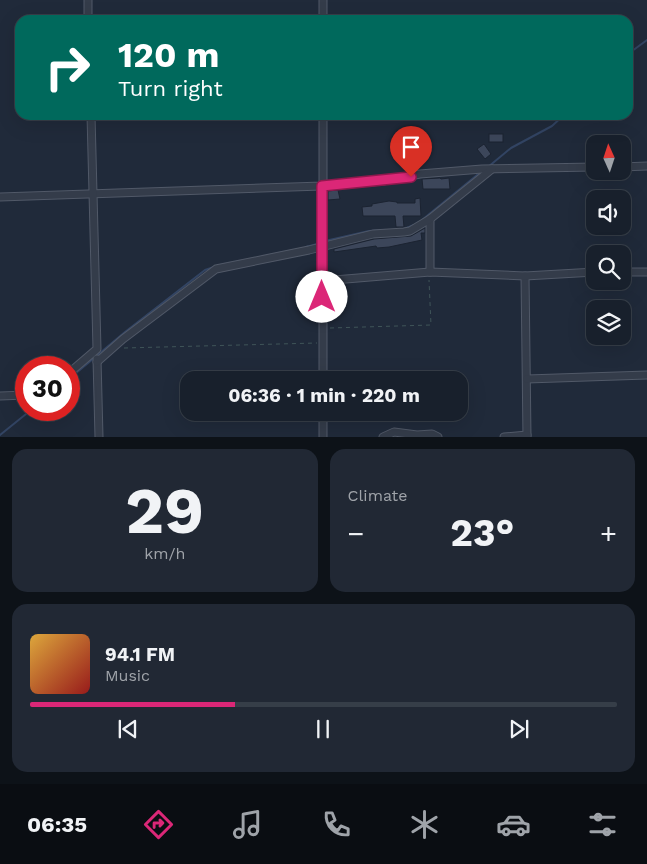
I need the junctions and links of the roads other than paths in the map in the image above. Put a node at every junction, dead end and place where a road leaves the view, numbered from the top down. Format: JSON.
{"nodes":[{"id":1,"x":88,"y":0,"type":"edge"},
{"id":2,"x":324,"y":0,"type":"edge"},
{"id":3,"x":88,"y":15,"type":"edge"},
{"id":4,"x":323,"y":15,"type":"edge"},
{"id":5,"x":91,"y":120,"type":"edge"},
{"id":6,"x":323,"y":120,"type":"edge"},
{"id":7,"x":647,"y":166,"type":"edge"},
{"id":8,"x":586,"y":167,"type":"edge"},
{"id":9,"x":631,"y":167,"type":"edge"},
{"id":10,"x":487,"y":169,"type":"junction"},
{"id":11,"x":322,"y":186,"type":"junction"},
{"id":12,"x":93,"y":195,"type":"junction"},
{"id":13,"x":0,"y":197,"type":"edge"},
{"id":14,"x":430,"y":219,"type":"junction"},
{"id":15,"x":322,"y":243,"type":"junction"},
{"id":16,"x":430,"y":272,"type":"junction"},
{"id":17,"x":631,"y":272,"type":"edge"},
{"id":18,"x":647,"y":272,"type":"edge"},
{"id":19,"x":586,"y":273,"type":"edge"},
{"id":20,"x":525,"y":276,"type":"junction"},
{"id":21,"x":322,"y":281,"type":"junction"},
{"id":22,"x":97,"y":355,"type":"junction"},
{"id":23,"x":80,"y":366,"type":"edge"},
{"id":24,"x":323,"y":371,"type":"edge"},
{"id":25,"x":647,"y":375,"type":"edge"},
{"id":26,"x":527,"y":379,"type":"junction"},
{"id":27,"x":15,"y":395,"type":"edge"},
{"id":28,"x":0,"y":396,"type":"edge"},
{"id":29,"x":323,"y":421,"type":"edge"},
{"id":30,"x":99,"y":436,"type":"edge"},
{"id":31,"x":323,"y":436,"type":"edge"},
{"id":32,"x":383,"y":436,"type":"edge"},
{"id":33,"x":438,"y":436,"type":"edge"},
{"id":34,"x":504,"y":436,"type":"edge"},
{"id":35,"x":527,"y":436,"type":"edge"}],
"edges":[{"from":1,"to":3,"type":"street"},
{"from":2,"to":4,"type":"street"},
{"from":5,"to":12,"type":"street"},
{"from":6,"to":11,"type":"street"},
{"from":7,"to":9,"type":"street"},
{"from":8,"to":10,"type":"street"},
{"from":10,"to":11,"type":"street"},
{"from":10,"to":14,"type":"street"},
{"from":11,"to":12,"type":"street"},
{"from":11,"to":15,"type":"street"},
{"from":12,"to":13,"type":"street"},
{"from":12,"to":22,"type":"street"},
{"from":14,"to":15,"type":"street"},
{"from":14,"to":16,"type":"street"},
{"from":15,"to":21,"type":"street"},
{"from":15,"to":22,"type":"street"},
{"from":16,"to":20,"type":"street"},
{"from":16,"to":21,"type":"street"},
{"from":17,"to":18,"type":"street"},
{"from":19,"to":20,"type":"street"},
{"from":20,"to":26,"type":"street"},
{"from":21,"to":24,"type":"street"},
{"from":22,"to":23,"type":"street"},
{"from":22,"to":30,"type":"street"},
{"from":25,"to":26,"type":"street"},
{"from":26,"to":35,"type":"street"},
{"from":27,"to":28,"type":"street"},
{"from":29,"to":31,"type":"street"},
{"from":32,"to":33,"type":"street"},
{"from":34,"to":35,"type":"street"}]}
